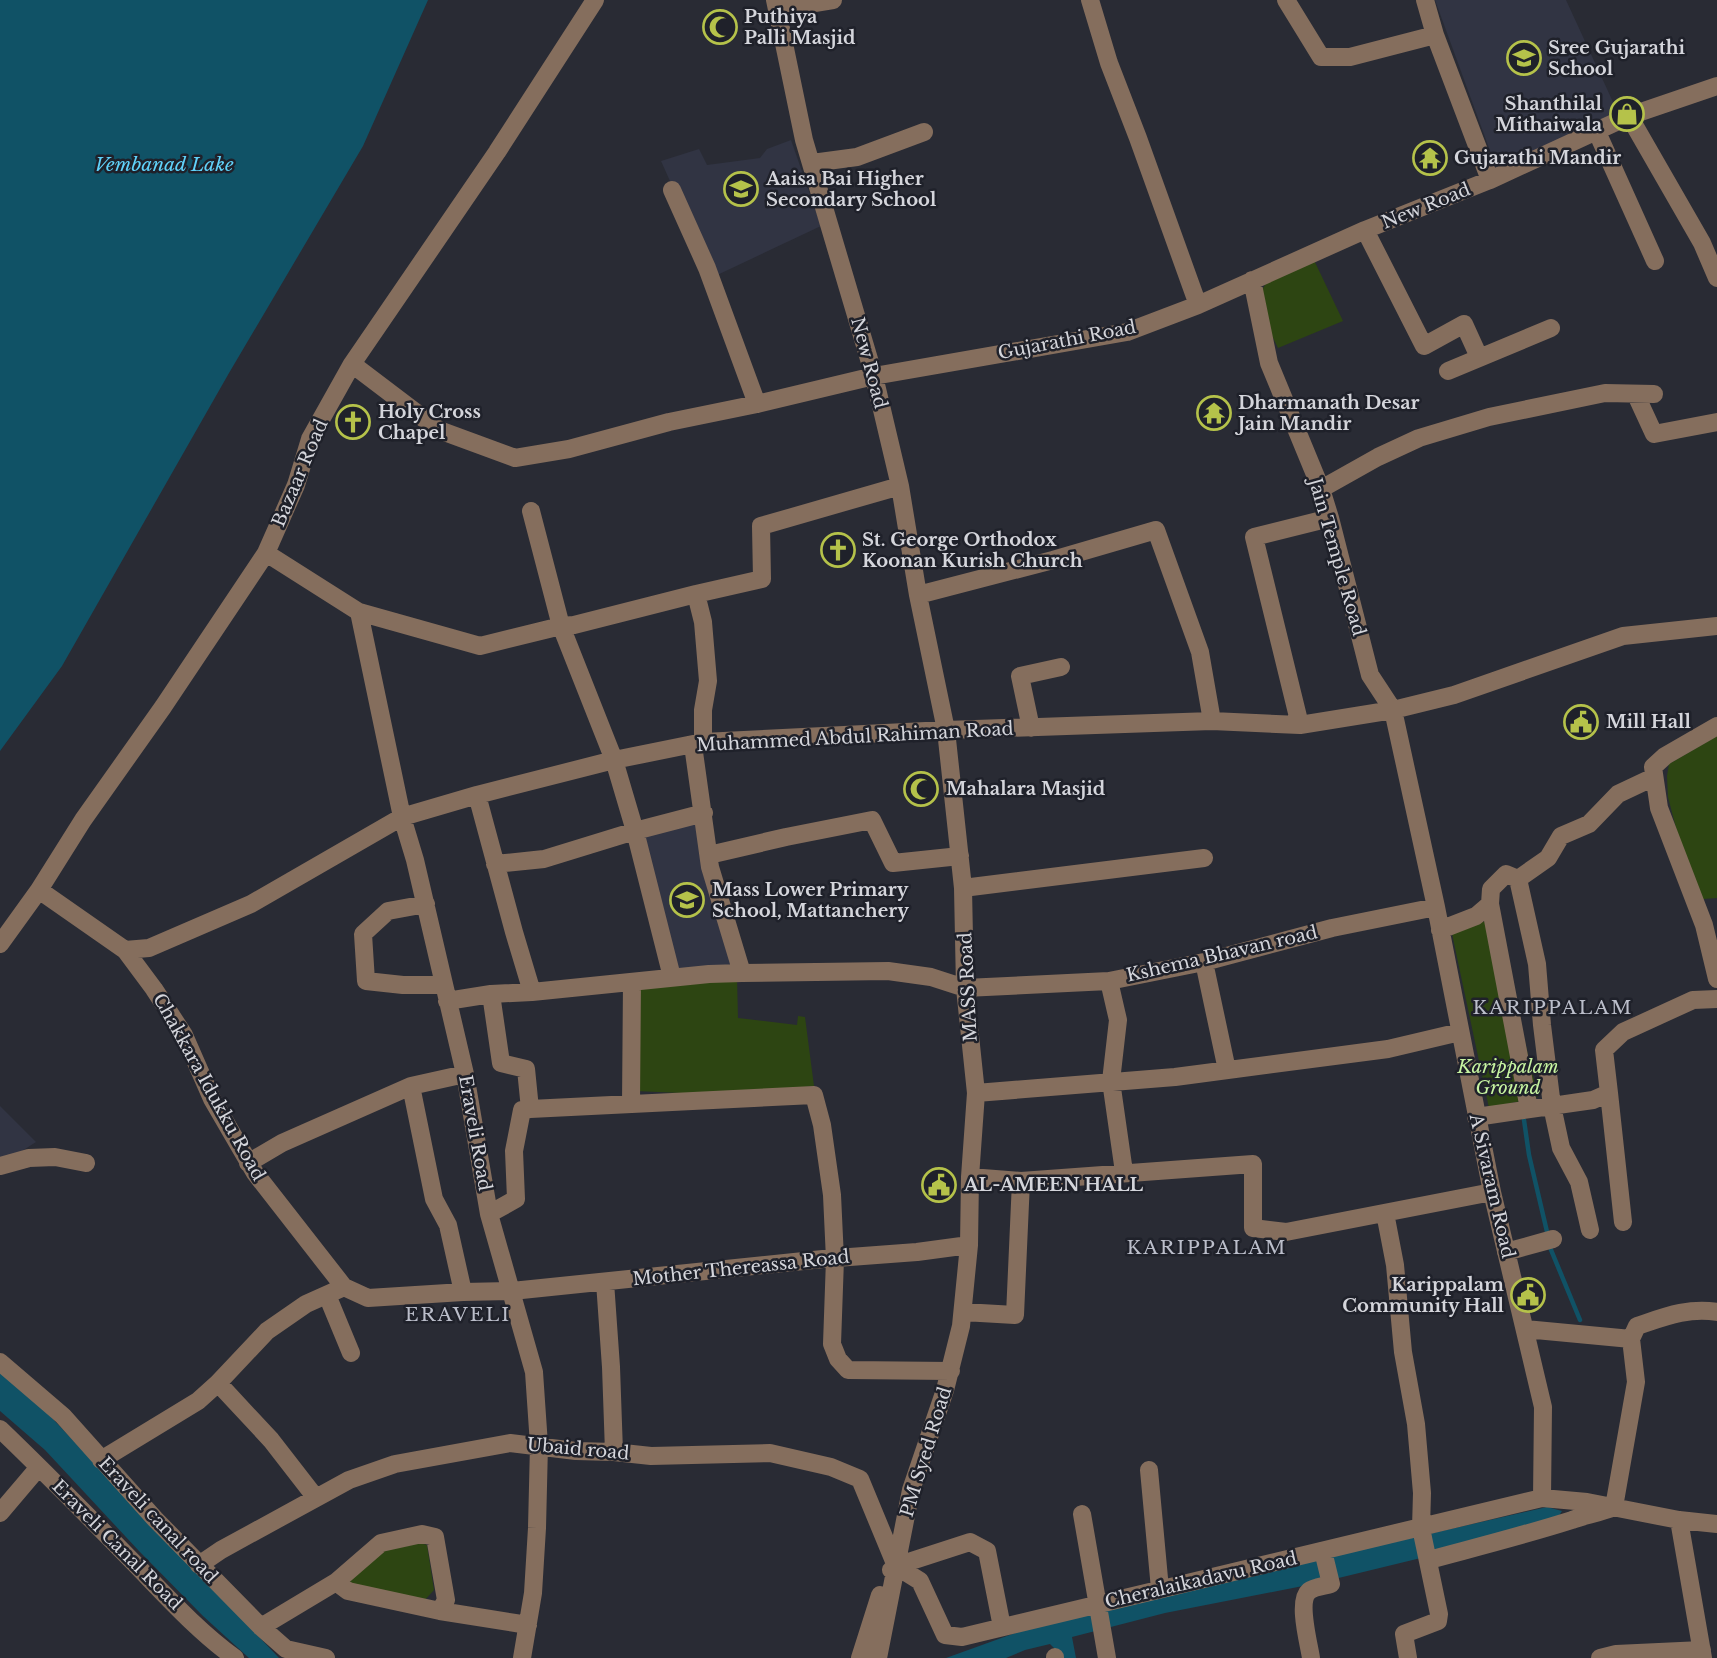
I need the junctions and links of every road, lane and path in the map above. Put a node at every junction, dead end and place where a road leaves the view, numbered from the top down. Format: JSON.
{"nodes":[{"id":1,"x":595,"y":0,"type":"edge"},
{"id":2,"x":833,"y":0,"type":"edge"},
{"id":3,"x":1090,"y":0,"type":"edge"},
{"id":4,"x":1286,"y":0,"type":"edge"},
{"id":5,"x":1425,"y":0,"type":"edge"},
{"id":6,"x":776,"y":5,"type":"edge"},
{"id":7,"x":1436,"y":35,"type":"junction"},
{"id":8,"x":1717,"y":86,"type":"edge"},
{"id":9,"x":1629,"y":117,"type":"junction"},
{"id":10,"x":924,"y":132,"type":"dead end"},
{"id":11,"x":1597,"y":132,"type":"junction"},
{"id":12,"x":811,"y":163,"type":"junction"},
{"id":13,"x":1490,"y":180,"type":"junction"},
{"id":14,"x":672,"y":190,"type":"dead end"},
{"id":15,"x":1364,"y":230,"type":"junction"},
{"id":16,"x":1655,"y":261,"type":"dead end"},
{"id":17,"x":1717,"y":278,"type":"edge"},
{"id":18,"x":1252,"y":280,"type":"junction"},
{"id":19,"x":1198,"y":305,"type":"junction"},
{"id":20,"x":1551,"y":328,"type":"dead end"},
{"id":21,"x":1479,"y":357,"type":"junction"},
{"id":22,"x":352,"y":364,"type":"junction"},
{"id":23,"x":1448,"y":371,"type":"dead end"},
{"id":24,"x":874,"y":376,"type":"junction"},
{"id":25,"x":757,"y":404,"type":"junction"},
{"id":26,"x":1717,"y":422,"type":"edge"},
{"id":27,"x":900,"y":486,"type":"junction"},
{"id":28,"x":1321,"y":489,"type":"junction"},
{"id":29,"x":531,"y":511,"type":"dead end"},
{"id":30,"x":1330,"y":518,"type":"junction"},
{"id":31,"x":266,"y":553,"type":"junction"},
{"id":32,"x":696,"y":594,"type":"junction"},
{"id":33,"x":918,"y":595,"type":"junction"},
{"id":34,"x":359,"y":612,"type":"junction"},
{"id":35,"x":561,"y":626,"type":"junction"},
{"id":36,"x":1717,"y":626,"type":"edge"},
{"id":37,"x":1061,"y":667,"type":"dead end"},
{"id":38,"x":1393,"y":710,"type":"junction"},
{"id":39,"x":1212,"y":721,"type":"junction"},
{"id":40,"x":1300,"y":725,"type":"junction"},
{"id":41,"x":1717,"y":726,"type":"edge"},
{"id":42,"x":1031,"y":727,"type":"junction"},
{"id":43,"x":946,"y":730,"type":"junction"},
{"id":44,"x":698,"y":744,"type":"junction"},
{"id":45,"x":614,"y":760,"type":"junction"},
{"id":46,"x":1654,"y":777,"type":"junction"},
{"id":47,"x":477,"y":795,"type":"junction"},
{"id":48,"x":704,"y":813,"type":"junction"},
{"id":49,"x":402,"y":817,"type":"junction"},
{"id":50,"x":635,"y":831,"type":"junction"},
{"id":51,"x":709,"y":855,"type":"junction"},
{"id":52,"x":960,"y":856,"type":"junction"},
{"id":53,"x":1204,"y":858,"type":"dead end"},
{"id":54,"x":495,"y":864,"type":"junction"},
{"id":55,"x":1517,"y":879,"type":"junction"},
{"id":56,"x":963,"y":888,"type":"junction"},
{"id":57,"x":39,"y":890,"type":"junction"},
{"id":58,"x":426,"y":904,"type":"junction"},
{"id":59,"x":1490,"y":904,"type":"junction"},
{"id":60,"x":1436,"y":908,"type":"junction"},
{"id":61,"x":1440,"y":930,"type":"junction"},
{"id":62,"x":0,"y":944,"type":"edge"},
{"id":63,"x":125,"y":950,"type":"junction"},
{"id":64,"x":1204,"y":962,"type":"junction"},
{"id":65,"x":741,"y":973,"type":"junction"},
{"id":66,"x":672,"y":977,"type":"junction"},
{"id":67,"x":1717,"y":979,"type":"edge"},
{"id":68,"x":1110,"y":981,"type":"junction"},
{"id":69,"x":632,"y":982,"type":"junction"},
{"id":70,"x":965,"y":988,"type":"junction"},
{"id":71,"x":532,"y":992,"type":"junction"},
{"id":72,"x":446,"y":993,"type":"junction"},
{"id":73,"x":491,"y":994,"type":"junction"},
{"id":74,"x":1717,"y":999,"type":"edge"},
{"id":75,"x":1460,"y":1032,"type":"junction"},
{"id":76,"x":1227,"y":1070,"type":"junction"},
{"id":77,"x":465,"y":1074,"type":"junction"},
{"id":78,"x":1111,"y":1081,"type":"junction"},
{"id":79,"x":411,"y":1086,"type":"junction"},
{"id":80,"x":976,"y":1093,"type":"junction"},
{"id":81,"x":1609,"y":1093,"type":"junction"},
{"id":82,"x":631,"y":1104,"type":"junction"},
{"id":83,"x":1552,"y":1106,"type":"junction"},
{"id":84,"x":530,"y":1109,"type":"junction"},
{"id":85,"x":1529,"y":1109,"type":"junction"},
{"id":86,"x":1476,"y":1117,"type":"junction"},
{"id":87,"x":86,"y":1163,"type":"dead end"},
{"id":88,"x":248,"y":1163,"type":"junction"},
{"id":89,"x":0,"y":1166,"type":"edge"},
{"id":90,"x":1124,"y":1172,"type":"junction"},
{"id":91,"x":970,"y":1177,"type":"junction"},
{"id":92,"x":1021,"y":1181,"type":"junction"},
{"id":93,"x":1492,"y":1192,"type":"junction"},
{"id":94,"x":1385,"y":1213,"type":"junction"},
{"id":95,"x":489,"y":1214,"type":"junction"},
{"id":96,"x":1623,"y":1222,"type":"dead end"},
{"id":97,"x":1590,"y":1230,"type":"dead end"},
{"id":98,"x":1548,"y":1240,"type":"dead end"},
{"id":99,"x":969,"y":1245,"type":"junction"},
{"id":100,"x":1506,"y":1252,"type":"junction"},
{"id":101,"x":835,"y":1259,"type":"junction"},
{"id":102,"x":605,"y":1282,"type":"junction"},
{"id":103,"x":344,"y":1287,"type":"junction"},
{"id":104,"x":512,"y":1291,"type":"junction"},
{"id":105,"x":463,"y":1292,"type":"junction"},
{"id":106,"x":327,"y":1295,"type":"junction"},
{"id":107,"x":963,"y":1312,"type":"junction"},
{"id":108,"x":1717,"y":1312,"type":"edge"},
{"id":109,"x":1525,"y":1329,"type":"junction"},
{"id":110,"x":1630,"y":1339,"type":"junction"},
{"id":111,"x":351,"y":1353,"type":"dead end"},
{"id":112,"x":0,"y":1362,"type":"edge"},
{"id":113,"x":951,"y":1371,"type":"junction"},
{"id":114,"x":218,"y":1383,"type":"junction"},
{"id":115,"x":0,"y":1429,"type":"edge"},
{"id":116,"x":540,"y":1445,"type":"junction"},
{"id":117,"x":614,"y":1452,"type":"junction"},
{"id":118,"x":101,"y":1460,"type":"junction"},
{"id":119,"x":39,"y":1466,"type":"junction"},
{"id":120,"x":1149,"y":1469,"type":"dead end"},
{"id":121,"x":316,"y":1498,"type":"junction"},
{"id":122,"x":1542,"y":1498,"type":"junction"},
{"id":123,"x":1614,"y":1507,"type":"junction"},
{"id":124,"x":0,"y":1513,"type":"edge"},
{"id":125,"x":1082,"y":1514,"type":"dead end"},
{"id":126,"x":1679,"y":1520,"type":"junction"},
{"id":127,"x":1717,"y":1524,"type":"edge"},
{"id":128,"x":1422,"y":1530,"type":"junction"},
{"id":129,"x":1323,"y":1551,"type":"junction"},
{"id":130,"x":1429,"y":1560,"type":"junction"},
{"id":131,"x":199,"y":1565,"type":"junction"},
{"id":132,"x":896,"y":1566,"type":"junction"},
{"id":133,"x":336,"y":1582,"type":"junction"},
{"id":134,"x":1160,"y":1589,"type":"junction"},
{"id":135,"x":1097,"y":1608,"type":"junction"},
{"id":136,"x":440,"y":1611,"type":"junction"},
{"id":137,"x":528,"y":1625,"type":"junction"},
{"id":138,"x":261,"y":1627,"type":"junction"},
{"id":139,"x":1002,"y":1627,"type":"junction"},
{"id":140,"x":1702,"y":1654,"type":"edge"},
{"id":141,"x":235,"y":1658,"type":"edge"},
{"id":142,"x":327,"y":1658,"type":"edge"},
{"id":143,"x":522,"y":1658,"type":"edge"},
{"id":144,"x":860,"y":1658,"type":"edge"},
{"id":145,"x":878,"y":1658,"type":"edge"},
{"id":146,"x":1107,"y":1658,"type":"edge"},
{"id":147,"x":1311,"y":1658,"type":"edge"},
{"id":148,"x":1408,"y":1658,"type":"edge"},
{"id":149,"x":1600,"y":1658,"type":"edge"}],
"edges":[{"from":1,"to":22,"type":"street","name":"Bazaar Road"},
{"from":2,"to":6,"type":"street"},
{"from":3,"to":19,"type":"street"},
{"from":4,"to":7,"type":"street"},
{"from":5,"to":7,"type":"street"},
{"from":6,"to":12,"type":"street","name":"New Road"},
{"from":7,"to":13,"type":"street"},
{"from":8,"to":9,"type":"street","name":"New Road"},
{"from":9,"to":11,"type":"street","name":"New Road"},
{"from":9,"to":17,"type":"street"},
{"from":10,"to":12,"type":"street"},
{"from":11,"to":13,"type":"street","name":"New Road"},
{"from":11,"to":16,"type":"street"},
{"from":12,"to":24,"type":"street","name":"New Road"},
{"from":13,"to":15,"type":"street","name":"New Road"},
{"from":14,"to":25,"type":"street"},
{"from":15,"to":18,"type":"street","name":"New Road"},
{"from":15,"to":21,"type":"street"},
{"from":18,"to":19,"type":"street","name":"Gujarathi Road"},
{"from":18,"to":28,"type":"street","name":"Jain Temple Road"},
{"from":19,"to":24,"type":"street","name":"Gujarathi Road"},
{"from":20,"to":21,"type":"street"},
{"from":21,"to":23,"type":"street"},
{"from":22,"to":25,"type":"street","name":"Gujarathi Road"},
{"from":22,"to":31,"type":"street","name":"Bazaar Road"},
{"from":24,"to":25,"type":"street","name":"Gujarathi Road"},
{"from":24,"to":27,"type":"street","name":"New Road"},
{"from":26,"to":28,"type":"street"},
{"from":27,"to":32,"type":"street"},
{"from":27,"to":33,"type":"street","name":"New Road"},
{"from":28,"to":30,"type":"street","name":"Jain Temple Road"},
{"from":29,"to":35,"type":"street"},
{"from":30,"to":38,"type":"street","name":"Jain Temple Road"},
{"from":30,"to":40,"type":"street"},
{"from":31,"to":34,"type":"street"},
{"from":31,"to":57,"type":"street","name":"Bazaar Road"},
{"from":32,"to":35,"type":"street"},
{"from":32,"to":44,"type":"street"},
{"from":33,"to":39,"type":"street"},
{"from":33,"to":43,"type":"street","name":"New Road"},
{"from":34,"to":35,"type":"street"},
{"from":34,"to":49,"type":"street","name":"Eraveli Road"},
{"from":35,"to":45,"type":"street"},
{"from":36,"to":38,"type":"street","name":"Muhammed Abdul Rahiman Road"},
{"from":37,"to":42,"type":"street"},
{"from":38,"to":40,"type":"street","name":"Muhammed Abdul Rahiman Road"},
{"from":38,"to":60,"type":"street","name":"A Sivaram Road"},
{"from":39,"to":40,"type":"street","name":"Muhammed Abdul Rahiman Road"},
{"from":39,"to":42,"type":"street","name":"Muhammed Abdul Rahiman Road"},
{"from":41,"to":46,"type":"street"},
{"from":42,"to":43,"type":"street","name":"Muhammed Abdul Rahiman Road"},
{"from":43,"to":44,"type":"street","name":"Muhammed Abdul Rahiman Road"},
{"from":43,"to":52,"type":"street","name":"MASS Road"},
{"from":44,"to":45,"type":"street","name":"Muhammed Abdul Rahiman Road"},
{"from":44,"to":48,"type":"street"},
{"from":45,"to":47,"type":"street","name":"Muhammed Abdul Rahiman Road"},
{"from":45,"to":50,"type":"street"},
{"from":46,"to":55,"type":"street"},
{"from":46,"to":67,"type":"street"},
{"from":47,"to":49,"type":"street","name":"Muhammed Abdul Rahiman Road"},
{"from":47,"to":54,"type":"street"},
{"from":48,"to":50,"type":"street"},
{"from":48,"to":51,"type":"street"},
{"from":49,"to":58,"type":"street","name":"Eraveli Road"},
{"from":49,"to":63,"type":"street","name":"Muhammed Abdul Rahiman Road"},
{"from":50,"to":54,"type":"street"},
{"from":50,"to":66,"type":"street"},
{"from":51,"to":52,"type":"street"},
{"from":51,"to":65,"type":"street"},
{"from":52,"to":56,"type":"street","name":"MASS Road"},
{"from":53,"to":56,"type":"street"},
{"from":54,"to":71,"type":"street"},
{"from":55,"to":59,"type":"street"},
{"from":55,"to":83,"type":"street"},
{"from":56,"to":70,"type":"street","name":"MASS Road"},
{"from":57,"to":62,"type":"street","name":"Bazaar Road"},
{"from":57,"to":63,"type":"street"},
{"from":58,"to":72,"type":"street","name":"Eraveli Road"},
{"from":58,"to":72,"type":"street"},
{"from":59,"to":61,"type":"street"},
{"from":59,"to":85,"type":"street"},
{"from":60,"to":61,"type":"street","name":"A Sivaram Road"},
{"from":60,"to":64,"type":"street","name":"Kshema Bhavan road"},
{"from":61,"to":75,"type":"street","name":"A Sivaram Road"},
{"from":63,"to":88,"type":"street","name":"Chakkara Idukku Road"},
{"from":64,"to":68,"type":"street","name":"Kshema Bhavan road"},
{"from":64,"to":76,"type":"street"},
{"from":65,"to":66,"type":"street"},
{"from":65,"to":70,"type":"street"},
{"from":66,"to":69,"type":"street"},
{"from":68,"to":70,"type":"street","name":"Kshema Bhavan road"},
{"from":68,"to":78,"type":"street"},
{"from":69,"to":71,"type":"street"},
{"from":69,"to":82,"type":"street"},
{"from":70,"to":80,"type":"street","name":"MASS Road"},
{"from":71,"to":73,"type":"street"},
{"from":72,"to":73,"type":"street"},
{"from":72,"to":77,"type":"street","name":"Eraveli Road"},
{"from":73,"to":84,"type":"street"},
{"from":74,"to":81,"type":"street"},
{"from":75,"to":76,"type":"street"},
{"from":75,"to":86,"type":"street","name":"A Sivaram Road"},
{"from":76,"to":78,"type":"street"},
{"from":77,"to":79,"type":"street"},
{"from":77,"to":95,"type":"street","name":"Eraveli Road"},
{"from":78,"to":80,"type":"street"},
{"from":78,"to":90,"type":"street"},
{"from":79,"to":88,"type":"street"},
{"from":79,"to":105,"type":"street"},
{"from":80,"to":91,"type":"street","name":"MASS Road"},
{"from":81,"to":83,"type":"street"},
{"from":81,"to":96,"type":"street"},
{"from":82,"to":84,"type":"street"},
{"from":82,"to":101,"type":"street"},
{"from":83,"to":85,"type":"street"},
{"from":83,"to":97,"type":"street"},
{"from":84,"to":95,"type":"street"},
{"from":85,"to":86,"type":"street"},
{"from":86,"to":93,"type":"street","name":"A Sivaram Road"},
{"from":87,"to":89,"type":"street"},
{"from":88,"to":103,"type":"street","name":"Chakkara Idukku Road"},
{"from":90,"to":92,"type":"street"},
{"from":90,"to":94,"type":"street"},
{"from":91,"to":92,"type":"street"},
{"from":91,"to":99,"type":"street","name":"MASS Road"},
{"from":92,"to":107,"type":"street"},
{"from":93,"to":94,"type":"street"},
{"from":93,"to":100,"type":"street","name":"A Sivaram Road"},
{"from":94,"to":128,"type":"street"},
{"from":95,"to":104,"type":"street","name":"Eraveli Road"},
{"from":98,"to":100,"type":"street"},
{"from":99,"to":101,"type":"street","name":"Mother Thereassa Road"},
{"from":99,"to":107,"type":"street","name":"PM Syed Road"},
{"from":100,"to":109,"type":"street","name":"A Sivaram Road"},
{"from":101,"to":102,"type":"street","name":"Mother Thereassa Road"},
{"from":101,"to":113,"type":"street"},
{"from":102,"to":104,"type":"street","name":"Mother Thereassa Road"},
{"from":102,"to":117,"type":"street"},
{"from":103,"to":105,"type":"street"},
{"from":103,"to":106,"type":"street"},
{"from":104,"to":105,"type":"street"},
{"from":104,"to":116,"type":"street","name":"Eraveli Road"},
{"from":106,"to":111,"type":"street"},
{"from":106,"to":114,"type":"street"},
{"from":107,"to":113,"type":"street","name":"PM Syed Road"},
{"from":108,"to":110,"type":"street"},
{"from":109,"to":110,"type":"street"},
{"from":109,"to":122,"type":"street","name":"A Sivaram Road"},
{"from":110,"to":123,"type":"street"},
{"from":112,"to":118,"type":"street","name":"Eraveli canal road"},
{"from":113,"to":132,"type":"street","name":"PM Syed Road"},
{"from":114,"to":118,"type":"street"},
{"from":114,"to":121,"type":"street"},
{"from":115,"to":119,"type":"street","name":"Eraveli Canal Road"},
{"from":116,"to":117,"type":"street","name":"Ubaid road"},
{"from":116,"to":121,"type":"street","name":"Ubaid road"},
{"from":116,"to":137,"type":"street","name":"Eraveli Road"},
{"from":117,"to":132,"type":"street","name":"Ubaid road"},
{"from":118,"to":131,"type":"street","name":"Eraveli canal road"},
{"from":119,"to":124,"type":"street"},
{"from":119,"to":141,"type":"street","name":"Eraveli Canal Road"},
{"from":120,"to":134,"type":"street"},
{"from":121,"to":131,"type":"street","name":"Ubaid road"},
{"from":122,"to":123,"type":"street","name":"Cheralaikadavu Road"},
{"from":122,"to":128,"type":"street","name":"Cheralaikadavu Road"},
{"from":123,"to":126,"type":"street","name":"Cheralaikadavu Road"},
{"from":123,"to":130,"type":"street"},
{"from":125,"to":135,"type":"street"},
{"from":126,"to":127,"type":"street","name":"Cheralaikadavu Road"},
{"from":126,"to":140,"type":"street"},
{"from":128,"to":129,"type":"street","name":"Cheralaikadavu Road"},
{"from":128,"to":130,"type":"street"},
{"from":129,"to":134,"type":"street","name":"Cheralaikadavu Road"},
{"from":129,"to":147,"type":"street"},
{"from":130,"to":148,"type":"street"},
{"from":131,"to":138,"type":"street","name":"Eraveli canal road"},
{"from":132,"to":139,"type":"street","name":"Cheralaikadavu Road"},
{"from":132,"to":139,"type":"street"},
{"from":132,"to":144,"type":"street"},
{"from":132,"to":145,"type":"street","name":"PM Syed Road"},
{"from":133,"to":136,"type":"street"},
{"from":133,"to":136,"type":"street"},
{"from":133,"to":138,"type":"street"},
{"from":134,"to":135,"type":"street","name":"Cheralaikadavu Road"},
{"from":135,"to":139,"type":"street","name":"Cheralaikadavu Road"},
{"from":135,"to":146,"type":"street"},
{"from":136,"to":137,"type":"street"},
{"from":137,"to":143,"type":"street","name":"Eraveli Road"},
{"from":138,"to":142,"type":"street","name":"Eraveli canal road"},
{"from":140,"to":149,"type":"street"}]}
